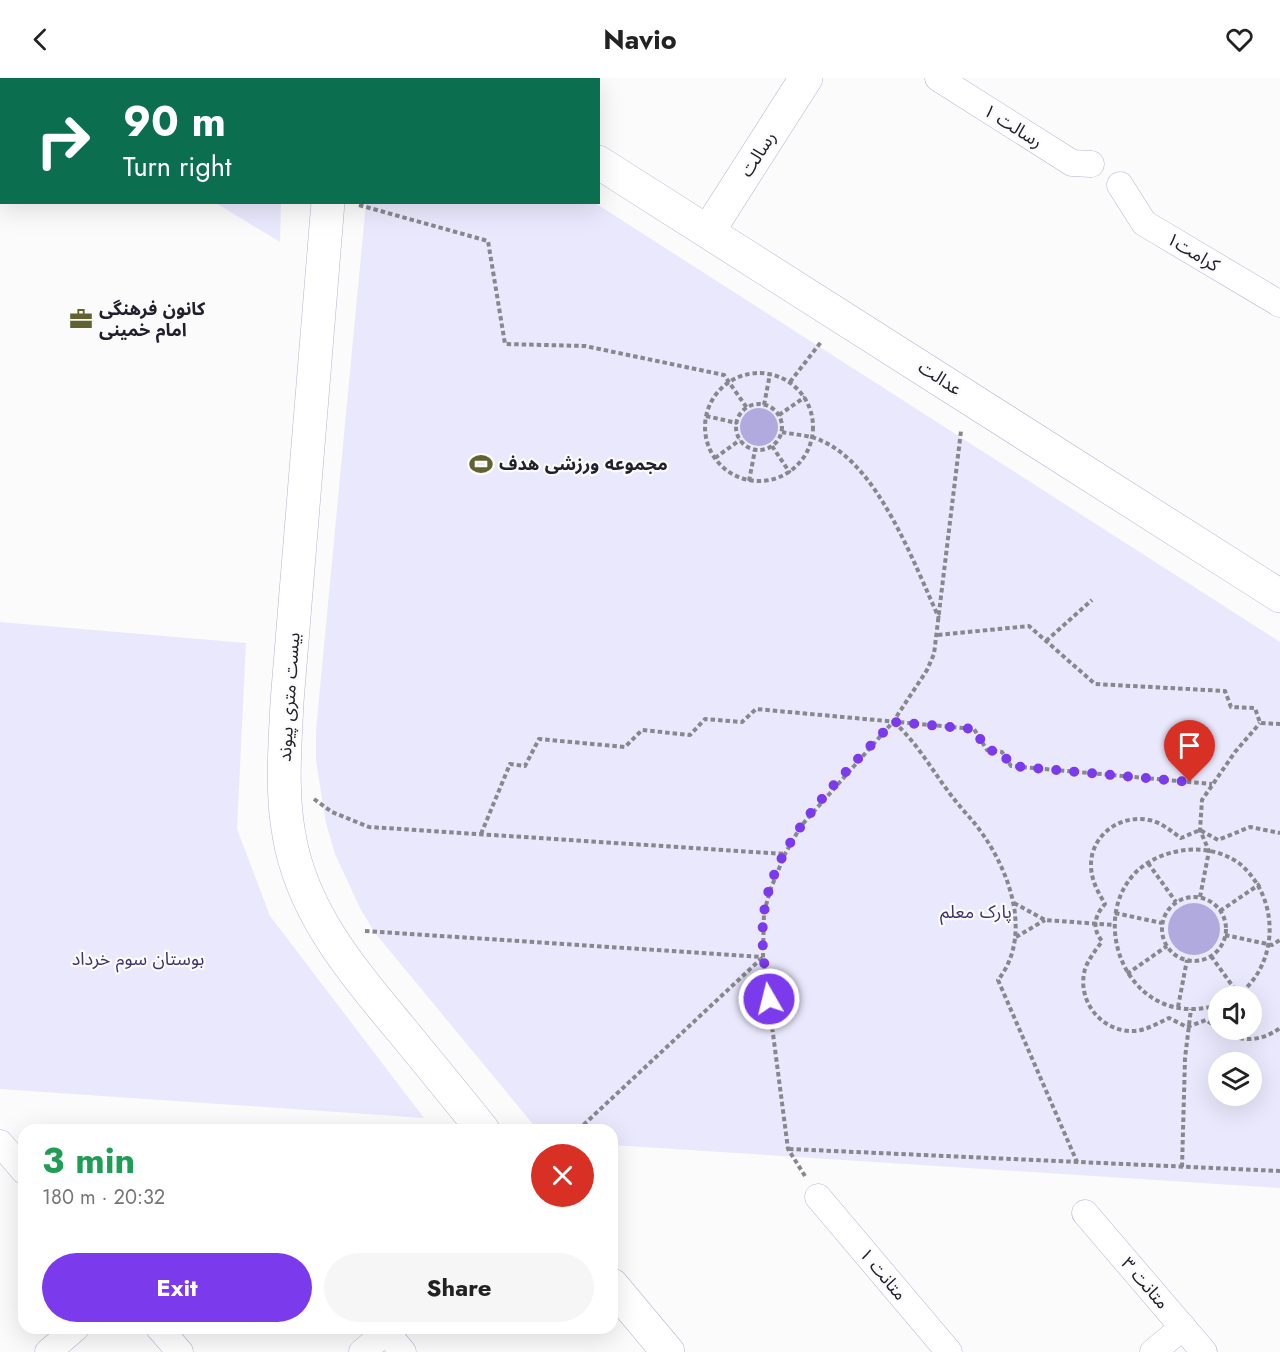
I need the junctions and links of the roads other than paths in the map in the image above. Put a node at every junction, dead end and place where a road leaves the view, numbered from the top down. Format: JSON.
{"nodes":[{"id":1,"x":806,"y":78,"type":"edge"},
{"id":2,"x":938,"y":78,"type":"edge"},
{"id":3,"x":600,"y":163,"type":"edge"},
{"id":4,"x":1091,"y":164,"type":"dead end"},
{"id":5,"x":1120,"y":185,"type":"dead end"},
{"id":6,"x":343,"y":204,"type":"edge"},
{"id":7,"x":709,"y":230,"type":"junction"},
{"id":8,"x":1280,"y":304,"type":"edge"},
{"id":9,"x":1280,"y":596,"type":"edge"},
{"id":10,"x":478,"y":1124,"type":"edge"},
{"id":11,"x":0,"y":1143,"type":"edge"},
{"id":12,"x":18,"y":1164,"type":"edge"},
{"id":13,"x":818,"y":1197,"type":"road end"},
{"id":14,"x":1085,"y":1213,"type":"dead end"},
{"id":15,"x":618,"y":1292,"type":"edge"},
{"id":16,"x":1183,"y":1327,"type":"junction"},
{"id":17,"x":69,"y":1334,"type":"edge"},
{"id":18,"x":164,"y":1334,"type":"edge"},
{"id":19,"x":381,"y":1334,"type":"edge"},
{"id":20,"x":388,"y":1334,"type":"edge"},
{"id":21,"x":48,"y":1352,"type":"edge"},
{"id":22,"x":180,"y":1352,"type":"edge"},
{"id":23,"x":362,"y":1352,"type":"edge"},
{"id":24,"x":404,"y":1352,"type":"edge"},
{"id":25,"x":668,"y":1352,"type":"edge"},
{"id":26,"x":949,"y":1352,"type":"edge"},
{"id":27,"x":1153,"y":1352,"type":"edge"},
{"id":28,"x":1204,"y":1352,"type":"edge"}],
"edges":[{"from":1,"to":7,"type":"street","name":"رسالت"},
{"from":2,"to":4,"type":"street","name":"رسالت ۱"},
{"from":3,"to":7,"type":"street","name":"عدالت"},
{"from":5,"to":8,"type":"street","name":"کرامت۱"},
{"from":6,"to":10,"type":"street","name":"بیست متری پیوند"},
{"from":7,"to":9,"type":"street","name":"عدالت"},
{"from":11,"to":12,"type":"street"},
{"from":13,"to":26,"type":"street","name":"متانت ۱"},
{"from":14,"to":16,"type":"street","name":"متانت ۳"},
{"from":15,"to":25,"type":"street"},
{"from":16,"to":27,"type":"street"},
{"from":16,"to":28,"type":"street","name":"متانت ۳"},
{"from":17,"to":21,"type":"street"},
{"from":18,"to":22,"type":"street"},
{"from":19,"to":23,"type":"street"},
{"from":20,"to":24,"type":"street"}]}
